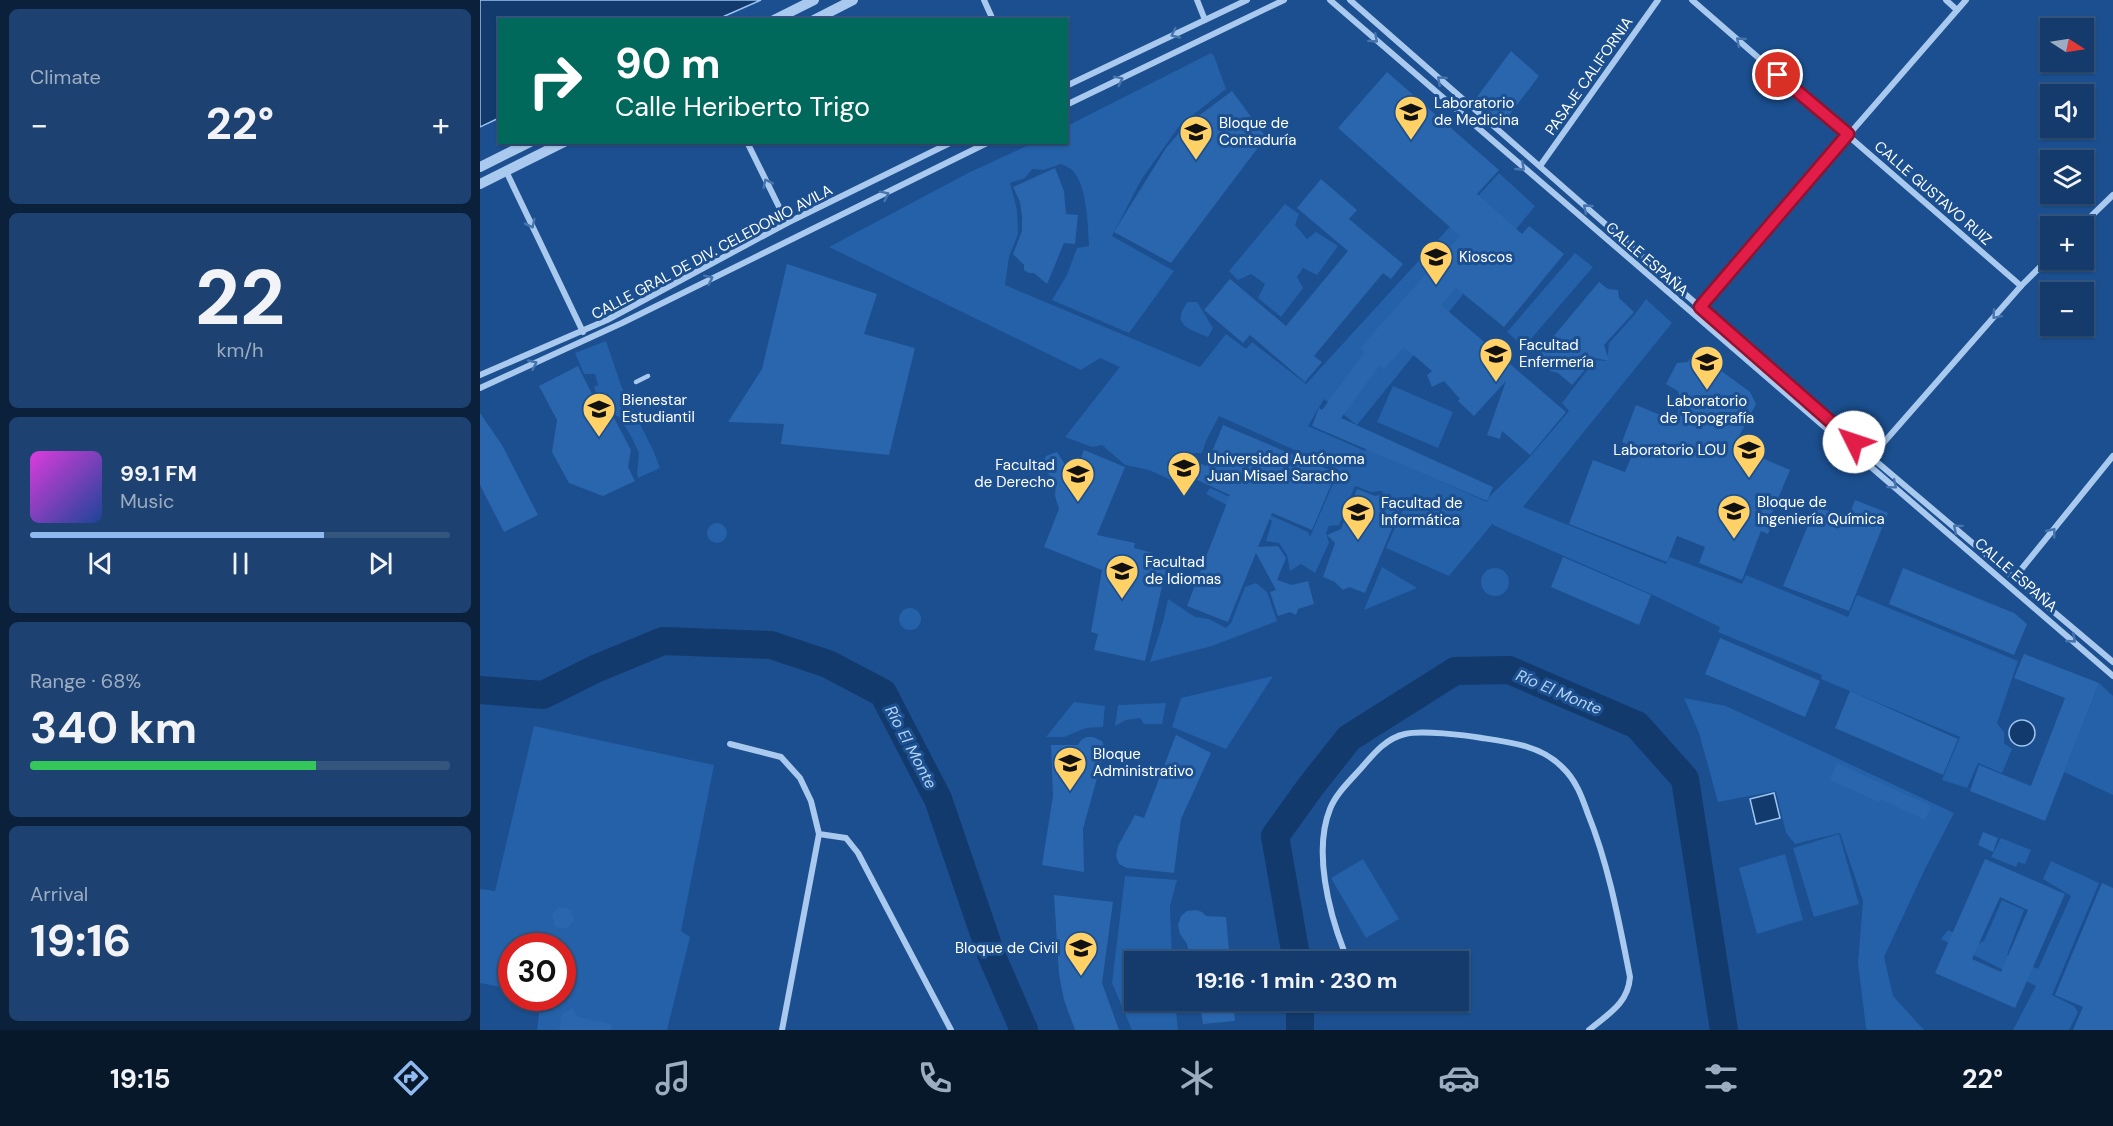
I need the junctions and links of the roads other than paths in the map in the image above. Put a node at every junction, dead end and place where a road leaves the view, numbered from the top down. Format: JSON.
{"nodes":[{"id":1,"x":814,"y":0,"type":"edge"},
{"id":2,"x":853,"y":0,"type":"edge"},
{"id":3,"x":984,"y":0,"type":"edge"},
{"id":4,"x":1197,"y":0,"type":"edge"},
{"id":5,"x":1247,"y":0,"type":"edge"},
{"id":6,"x":1284,"y":0,"type":"edge"},
{"id":7,"x":1330,"y":0,"type":"edge"},
{"id":8,"x":1350,"y":0,"type":"edge"},
{"id":9,"x":1658,"y":0,"type":"edge"},
{"id":10,"x":1692,"y":0,"type":"edge"},
{"id":11,"x":1946,"y":0,"type":"edge"},
{"id":12,"x":1966,"y":0,"type":"edge"},
{"id":13,"x":1957,"y":10,"type":"junction"},
{"id":14,"x":778,"y":18,"type":"edge"},
{"id":15,"x":818,"y":18,"type":"edge"},
{"id":16,"x":992,"y":18,"type":"edge"},
{"id":17,"x":1205,"y":20,"type":"junction"},
{"id":18,"x":1068,"y":85,"type":"edge"},
{"id":19,"x":1068,"y":104,"type":"edge"},
{"id":20,"x":1848,"y":134,"type":"junction"},
{"id":21,"x":526,"y":144,"type":"edge"},
{"id":22,"x":560,"y":144,"type":"edge"},
{"id":23,"x":748,"y":144,"type":"edge"},
{"id":24,"x":948,"y":144,"type":"edge"},
{"id":25,"x":985,"y":144,"type":"edge"},
{"id":26,"x":1540,"y":166,"type":"junction"},
{"id":27,"x":480,"y":167,"type":"edge"},
{"id":28,"x":506,"y":171,"type":"junction"},
{"id":29,"x":480,"y":184,"type":"edge"},
{"id":30,"x":2113,"y":195,"type":"edge"},
{"id":31,"x":2091,"y":216,"type":"edge"},
{"id":32,"x":788,"y":224,"type":"junction"},
{"id":33,"x":2040,"y":267,"type":"edge"},
{"id":34,"x":2021,"y":286,"type":"junction"},
{"id":35,"x":1700,"y":307,"type":"junction"},
{"id":36,"x":1692,"y":314,"type":"junction"},
{"id":37,"x":583,"y":332,"type":"junction"},
{"id":38,"x":480,"y":375,"type":"edge"},
{"id":39,"x":648,"y":376,"type":"dead end"},
{"id":40,"x":636,"y":382,"type":"dead end"},
{"id":41,"x":480,"y":388,"type":"edge"},
{"id":42,"x":2113,"y":456,"type":"edge"},
{"id":43,"x":1871,"y":457,"type":"junction"},
{"id":44,"x":2015,"y":577,"type":"junction"},
{"id":45,"x":2113,"y":662,"type":"edge"},
{"id":46,"x":2113,"y":676,"type":"edge"},
{"id":47,"x":730,"y":744,"type":"dead end"},
{"id":48,"x":819,"y":834,"type":"junction"},
{"id":49,"x":1344,"y":951,"type":"dead end"},
{"id":50,"x":782,"y":1030,"type":"edge"},
{"id":51,"x":951,"y":1030,"type":"edge"},
{"id":52,"x":1589,"y":1030,"type":"edge"}],
"edges":[{"from":1,"to":14,"type":"street"},
{"from":2,"to":15,"type":"street"},
{"from":3,"to":16,"type":"street"},
{"from":4,"to":17,"type":"street"},
{"from":5,"to":17,"type":"street"},
{"from":19,"to":6,"type":"street","one_way":true},
{"from":7,"to":36,"type":"street","name":"CALLE ESPAÑA","one_way":true},
{"from":26,"to":8,"type":"street","name":"CALLE ESPAÑA","one_way":true},
{"from":9,"to":26,"type":"street","name":"PASAJE CALIFORNIA"},
{"from":20,"to":10,"type":"street","name":"CALLE GUSTAVO RUIZ","one_way":true},
{"from":11,"to":13,"type":"street"},
{"from":12,"to":13,"type":"street"},
{"from":13,"to":20,"type":"street"},
{"from":17,"to":18,"type":"street","one_way":true},
{"from":20,"to":34,"type":"street","name":"CALLE GUSTAVO RUIZ"},
{"from":20,"to":35,"type":"street"},
{"from":21,"to":27,"type":"street"},
{"from":22,"to":28,"type":"street"},
{"from":32,"to":23,"type":"street","one_way":true},
{"from":24,"to":32,"type":"street","name":"CALLE GRAL DE DIV. CELEDONIO AVILA"},
{"from":41,"to":25,"type":"street","one_way":true},
{"from":35,"to":26,"type":"street","name":"CALLE ESPAÑA","one_way":true},
{"from":28,"to":29,"type":"street"},
{"from":28,"to":37,"type":"street","one_way":true},
{"from":30,"to":31,"type":"street"},
{"from":32,"to":37,"type":"street","name":"CALLE GRAL DE DIV. CELEDONIO AVILA"},
{"from":33,"to":34,"type":"street"},
{"from":34,"to":43,"type":"street","one_way":true},
{"from":35,"to":36,"type":"street"},
{"from":35,"to":43,"type":"street","name":"CALLE ESPAÑA"},
{"from":36,"to":46,"type":"street","name":"CALLE ESPAÑA","one_way":true},
{"from":37,"to":38,"type":"street","name":"CALLE GRAL DE DIV. CELEDONIO AVILA"},
{"from":39,"to":40,"type":"lane"},
{"from":44,"to":42,"type":"street","one_way":true},
{"from":44,"to":43,"type":"street","name":"CALLE ESPAÑA","one_way":true},
{"from":44,"to":45,"type":"street","name":"CALLE ESPAÑA"},
{"from":47,"to":48,"type":"street"},
{"from":48,"to":50,"type":"street"},
{"from":48,"to":51,"type":"street"},
{"from":49,"to":52,"type":"street"}]}
